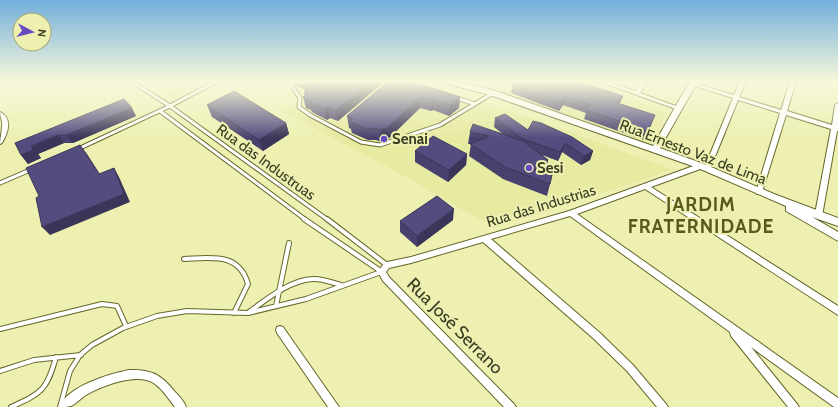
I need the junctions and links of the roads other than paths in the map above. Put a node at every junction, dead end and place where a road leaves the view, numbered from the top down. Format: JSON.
{"nodes":[{"id":1,"x":161,"y":100,"type":"edge"},
{"id":2,"x":181,"y":100,"type":"edge"},
{"id":3,"x":300,"y":100,"type":"edge"},
{"id":4,"x":463,"y":100,"type":"edge"},
{"id":5,"x":482,"y":100,"type":"edge"},
{"id":6,"x":513,"y":100,"type":"edge"},
{"id":7,"x":656,"y":100,"type":"edge"},
{"id":8,"x":683,"y":100,"type":"edge"},
{"id":9,"x":735,"y":100,"type":"edge"},
{"id":10,"x":745,"y":100,"type":"edge"},
{"id":11,"x":787,"y":100,"type":"edge"},
{"id":12,"x":475,"y":104,"type":"junction"},
{"id":13,"x":838,"y":105,"type":"edge"},
{"id":14,"x":170,"y":106,"type":"junction"},
{"id":15,"x":678,"y":108,"type":"junction"},
{"id":16,"x":160,"y":111,"type":"junction"},
{"id":17,"x":783,"y":112,"type":"junction"},
{"id":18,"x":0,"y":114,"type":"edge"},
{"id":19,"x":836,"y":129,"type":"edge"},
{"id":20,"x":0,"y":142,"type":"edge"},
{"id":21,"x":76,"y":149,"type":"edge"},
{"id":22,"x":655,"y":150,"type":"junction"},
{"id":23,"x":704,"y":167,"type":"junction"},
{"id":24,"x":34,"y":169,"type":"edge"},
{"id":25,"x":0,"y":183,"type":"edge"},
{"id":26,"x":646,"y":187,"type":"junction"},
{"id":27,"x":759,"y":192,"type":"junction"},
{"id":28,"x":771,"y":197,"type":"junction"},
{"id":29,"x":571,"y":213,"type":"junction"},
{"id":30,"x":819,"y":214,"type":"junction"},
{"id":31,"x":838,"y":222,"type":"edge"},
{"id":32,"x":838,"y":237,"type":"edge"},
{"id":33,"x":484,"y":238,"type":"junction"},
{"id":34,"x":289,"y":242,"type":"dead end"},
{"id":35,"x":184,"y":259,"type":"dead end"},
{"id":36,"x":385,"y":268,"type":"junction"},
{"id":37,"x":341,"y":285,"type":"junction"},
{"id":38,"x":280,"y":292,"type":"junction"},
{"id":39,"x":276,"y":306,"type":"junction"},
{"id":40,"x":838,"y":311,"type":"edge"},
{"id":41,"x":234,"y":313,"type":"junction"},
{"id":42,"x":248,"y":313,"type":"junction"},
{"id":43,"x":126,"y":326,"type":"junction"},
{"id":44,"x":729,"y":326,"type":"junction"},
{"id":45,"x":0,"y":329,"type":"edge"},
{"id":46,"x":280,"y":330,"type":"dead end"},
{"id":47,"x":81,"y":355,"type":"junction"},
{"id":48,"x":56,"y":357,"type":"junction"},
{"id":49,"x":0,"y":371,"type":"edge"},
{"id":50,"x":838,"y":404,"type":"edge"},
{"id":51,"x":10,"y":407,"type":"edge"},
{"id":52,"x":60,"y":407,"type":"edge"},
{"id":53,"x":64,"y":407,"type":"edge"},
{"id":54,"x":181,"y":407,"type":"edge"},
{"id":55,"x":334,"y":407,"type":"edge"},
{"id":56,"x":511,"y":407,"type":"edge"},
{"id":57,"x":663,"y":407,"type":"edge"},
{"id":58,"x":794,"y":407,"type":"edge"}],
"edges":[{"from":1,"to":14,"type":"lane","name":"Rua das Industruas"},
{"from":2,"to":14,"type":"lane"},
{"from":3,"to":12,"type":"lane"},
{"from":4,"to":12,"type":"lane"},
{"from":5,"to":12,"type":"lane"},
{"from":6,"to":22,"type":"street","name":"Rua Ernesto Vaz de Lima"},
{"from":7,"to":15,"type":"street"},
{"from":8,"to":15,"type":"street"},
{"from":9,"to":23,"type":"street"},
{"from":10,"to":17,"type":"street"},
{"from":11,"to":17,"type":"street"},
{"from":13,"to":19,"type":"street"},
{"from":14,"to":16,"type":"lane"},
{"from":14,"to":36,"type":"lane","name":"Rua das Industruas"},
{"from":15,"to":22,"type":"street"},
{"from":16,"to":21,"type":"lane"},
{"from":16,"to":36,"type":"lane"},
{"from":17,"to":19,"type":"street"},
{"from":17,"to":27,"type":"street"},
{"from":18,"to":20,"type":"street"},
{"from":19,"to":30,"type":"street"},
{"from":22,"to":23,"type":"street","name":"Rua Ernesto Vaz de Lima"},
{"from":23,"to":26,"type":"street","name":"Rua das Industrias"},
{"from":23,"to":27,"type":"street","name":"Rua Ernesto Vaz de Lima"},
{"from":24,"to":25,"type":"lane"},
{"from":26,"to":29,"type":"street","name":"Rua das Industrias"},
{"from":26,"to":40,"type":"street"},
{"from":27,"to":28,"type":"street","name":"Rua Ernesto Vaz de Lima"},
{"from":28,"to":30,"type":"street"},
{"from":28,"to":32,"type":"street"},
{"from":29,"to":33,"type":"street","name":"Rua das Industrias"},
{"from":29,"to":44,"type":"street"},
{"from":30,"to":31,"type":"street"},
{"from":33,"to":36,"type":"street","name":"Rua das Industrias"},
{"from":33,"to":57,"type":"street"},
{"from":34,"to":38,"type":"lane"},
{"from":35,"to":41,"type":"lane"},
{"from":36,"to":37,"type":"lane"},
{"from":36,"to":56,"type":"street","name":"Rua José Serrano"},
{"from":37,"to":38,"type":"lane"},
{"from":37,"to":39,"type":"lane"},
{"from":38,"to":39,"type":"lane"},
{"from":38,"to":42,"type":"lane"},
{"from":39,"to":42,"type":"lane"},
{"from":41,"to":42,"type":"lane"},
{"from":41,"to":43,"type":"lane"},
{"from":43,"to":45,"type":"lane"},
{"from":43,"to":47,"type":"lane"},
{"from":44,"to":50,"type":"street"},
{"from":44,"to":58,"type":"street"},
{"from":46,"to":55,"type":"street"},
{"from":47,"to":48,"type":"lane"},
{"from":47,"to":52,"type":"lane"},
{"from":48,"to":49,"type":"lane"},
{"from":48,"to":51,"type":"lane"},
{"from":53,"to":54,"type":"street"}]}
